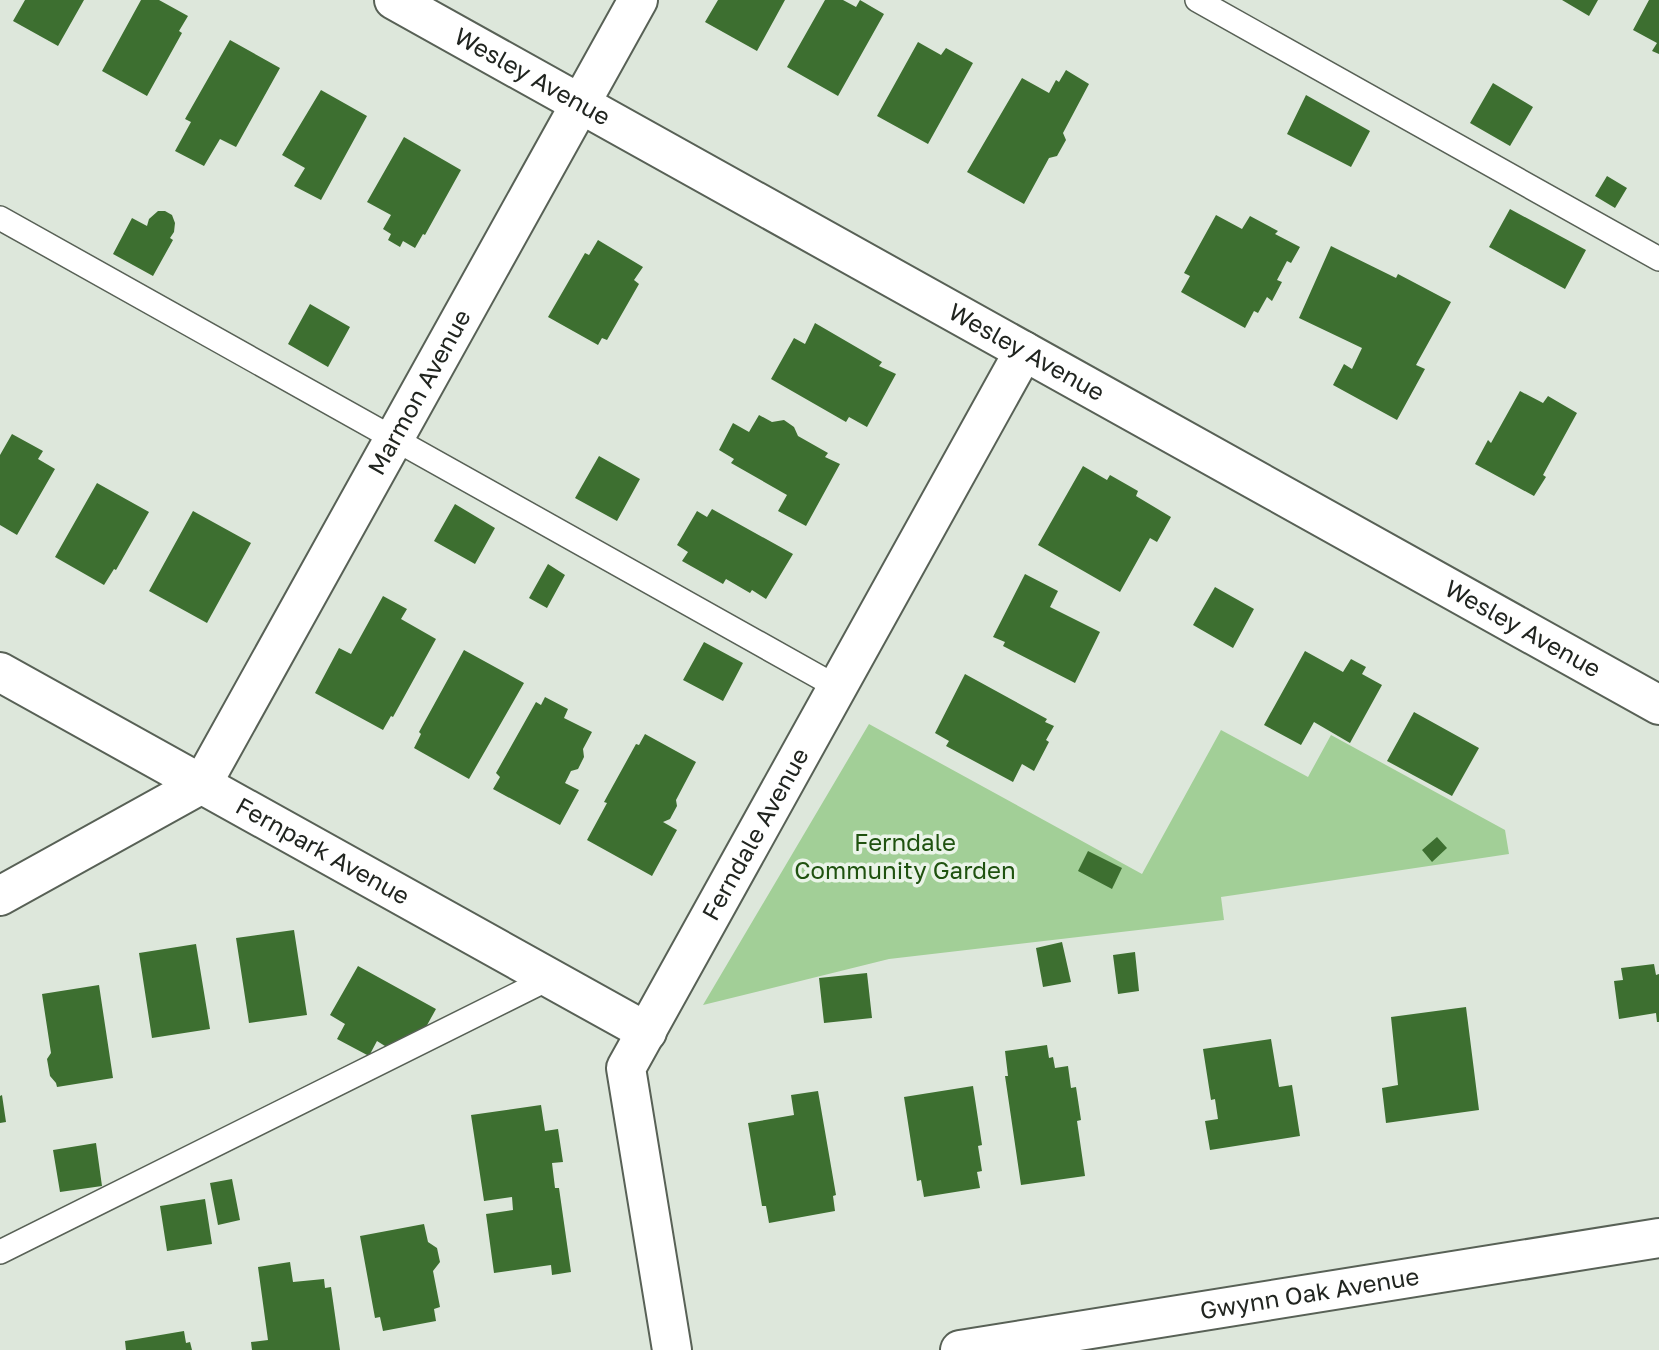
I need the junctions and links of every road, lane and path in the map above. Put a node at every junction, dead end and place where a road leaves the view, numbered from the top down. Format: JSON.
{"nodes":[{"id":1,"x":394,"y":0,"type":"edge"},
{"id":2,"x":638,"y":0,"type":"edge"},
{"id":3,"x":1197,"y":0,"type":"edge"},
{"id":4,"x":580,"y":104,"type":"junction"},
{"id":5,"x":0,"y":218,"type":"edge"},
{"id":6,"x":1659,"y":259,"type":"edge"},
{"id":7,"x":1024,"y":351,"type":"junction"},
{"id":8,"x":394,"y":439,"type":"junction"},
{"id":9,"x":0,"y":672,"type":"edge"},
{"id":10,"x":837,"y":687,"type":"junction"},
{"id":11,"x":1659,"y":705,"type":"edge"},
{"id":12,"x":202,"y":784,"type":"junction"},
{"id":13,"x":0,"y":896,"type":"edge"},
{"id":14,"x":550,"y":978,"type":"junction"},
{"id":15,"x":647,"y":1032,"type":"junction"},
{"id":16,"x":1659,"y":1238,"type":"edge"},
{"id":17,"x":0,"y":1252,"type":"edge"},
{"id":18,"x":672,"y":1350,"type":"edge"},
{"id":19,"x":960,"y":1350,"type":"edge"}],
"edges":[{"from":1,"to":4,"type":"street","name":"Wesley Avenue"},
{"from":2,"to":4,"type":"street","name":"Marmon Avenue"},
{"from":3,"to":6,"type":"lane"},
{"from":4,"to":7,"type":"street","name":"Wesley Avenue"},
{"from":4,"to":8,"type":"street","name":"Marmon Avenue"},
{"from":5,"to":8,"type":"lane"},
{"from":7,"to":10,"type":"street","name":"Ferndale Avenue"},
{"from":7,"to":11,"type":"street","name":"Wesley Avenue"},
{"from":8,"to":10,"type":"lane"},
{"from":8,"to":12,"type":"street","name":"Marmon Avenue"},
{"from":9,"to":12,"type":"street","name":"Fernpark Avenue"},
{"from":10,"to":15,"type":"street","name":"Ferndale Avenue"},
{"from":12,"to":13,"type":"street"},
{"from":12,"to":14,"type":"street","name":"Fernpark Avenue"},
{"from":14,"to":15,"type":"street","name":"Fernpark Avenue"},
{"from":14,"to":17,"type":"lane"},
{"from":15,"to":18,"type":"street","name":"Ferndale Avenue"},
{"from":16,"to":19,"type":"street","name":"Gwynn Oak Avenue"}]}
